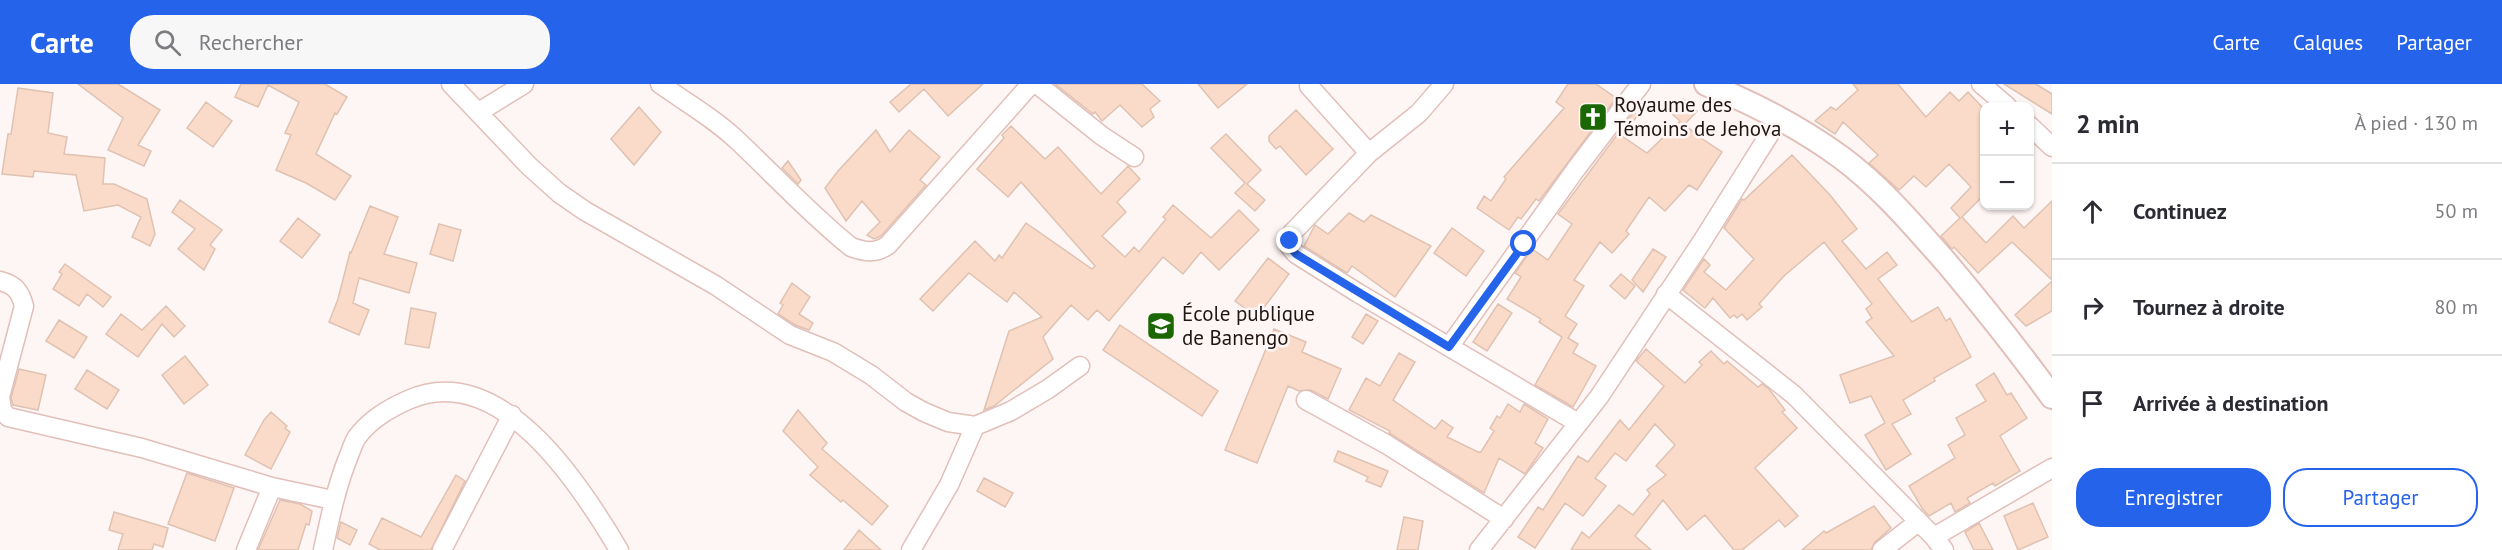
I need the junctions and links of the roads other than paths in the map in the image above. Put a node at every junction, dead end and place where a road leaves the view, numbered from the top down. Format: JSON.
{"nodes":[{"id":1,"x":451,"y":84,"type":"edge"},
{"id":2,"x":524,"y":84,"type":"edge"},
{"id":3,"x":660,"y":84,"type":"edge"},
{"id":4,"x":1031,"y":84,"type":"edge"},
{"id":5,"x":1038,"y":84,"type":"edge"},
{"id":6,"x":1444,"y":84,"type":"edge"},
{"id":7,"x":1641,"y":84,"type":"edge"},
{"id":8,"x":1981,"y":84,"type":"edge"},
{"id":9,"x":1712,"y":85,"type":"edge"},
{"id":10,"x":1309,"y":86,"type":"dead end"},
{"id":11,"x":2002,"y":102,"type":"edge"},
{"id":12,"x":479,"y":112,"type":"junction"},
{"id":13,"x":1779,"y":119,"type":"junction"},
{"id":14,"x":2034,"y":130,"type":"edge"},
{"id":15,"x":2052,"y":147,"type":"edge"},
{"id":16,"x":1369,"y":153,"type":"junction"},
{"id":17,"x":1134,"y":157,"type":"dead end"},
{"id":18,"x":0,"y":281,"type":"edge"},
{"id":19,"x":1666,"y":294,"type":"junction"},
{"id":20,"x":1449,"y":347,"type":"junction"},
{"id":21,"x":1080,"y":366,"type":"dead end"},
{"id":22,"x":2052,"y":397,"type":"edge"},
{"id":23,"x":1306,"y":400,"type":"dead end"},
{"id":24,"x":512,"y":415,"type":"junction"},
{"id":25,"x":1578,"y":423,"type":"junction"},
{"id":26,"x":975,"y":426,"type":"junction"},
{"id":27,"x":2052,"y":468,"type":"edge"},
{"id":28,"x":272,"y":487,"type":"junction"},
{"id":29,"x":333,"y":500,"type":"junction"},
{"id":30,"x":1504,"y":519,"type":"junction"},
{"id":31,"x":1918,"y":522,"type":"junction"},
{"id":32,"x":1939,"y":543,"type":"edge"},
{"id":33,"x":246,"y":550,"type":"edge"},
{"id":34,"x":323,"y":550,"type":"edge"},
{"id":35,"x":442,"y":550,"type":"edge"},
{"id":36,"x":619,"y":550,"type":"edge"},
{"id":37,"x":911,"y":550,"type":"edge"},
{"id":38,"x":1479,"y":550,"type":"edge"},
{"id":39,"x":1882,"y":550,"type":"edge"}],
"edges":[{"from":1,"to":12,"type":"street"},
{"from":2,"to":12,"type":"street"},
{"from":3,"to":4,"type":"street"},
{"from":5,"to":17,"type":"street"},
{"from":6,"to":16,"type":"street"},
{"from":7,"to":20,"type":"street"},
{"from":8,"to":11,"type":"street"},
{"from":9,"to":13,"type":"street"},
{"from":10,"to":16,"type":"street"},
{"from":12,"to":26,"type":"street"},
{"from":13,"to":19,"type":"street"},
{"from":13,"to":22,"type":"street"},
{"from":14,"to":15,"type":"street"},
{"from":16,"to":20,"type":"street"},
{"from":18,"to":28,"type":"street"},
{"from":19,"to":25,"type":"street"},
{"from":19,"to":31,"type":"street"},
{"from":20,"to":25,"type":"street"},
{"from":21,"to":26,"type":"street"},
{"from":23,"to":30,"type":"street"},
{"from":24,"to":29,"type":"street"},
{"from":24,"to":35,"type":"street"},
{"from":24,"to":36,"type":"street"},
{"from":25,"to":30,"type":"street"},
{"from":26,"to":37,"type":"street"},
{"from":27,"to":32,"type":"street"},
{"from":28,"to":29,"type":"street"},
{"from":28,"to":33,"type":"street"},
{"from":29,"to":34,"type":"street"},
{"from":30,"to":38,"type":"street"},
{"from":31,"to":32,"type":"street"},
{"from":31,"to":39,"type":"street"}]}
